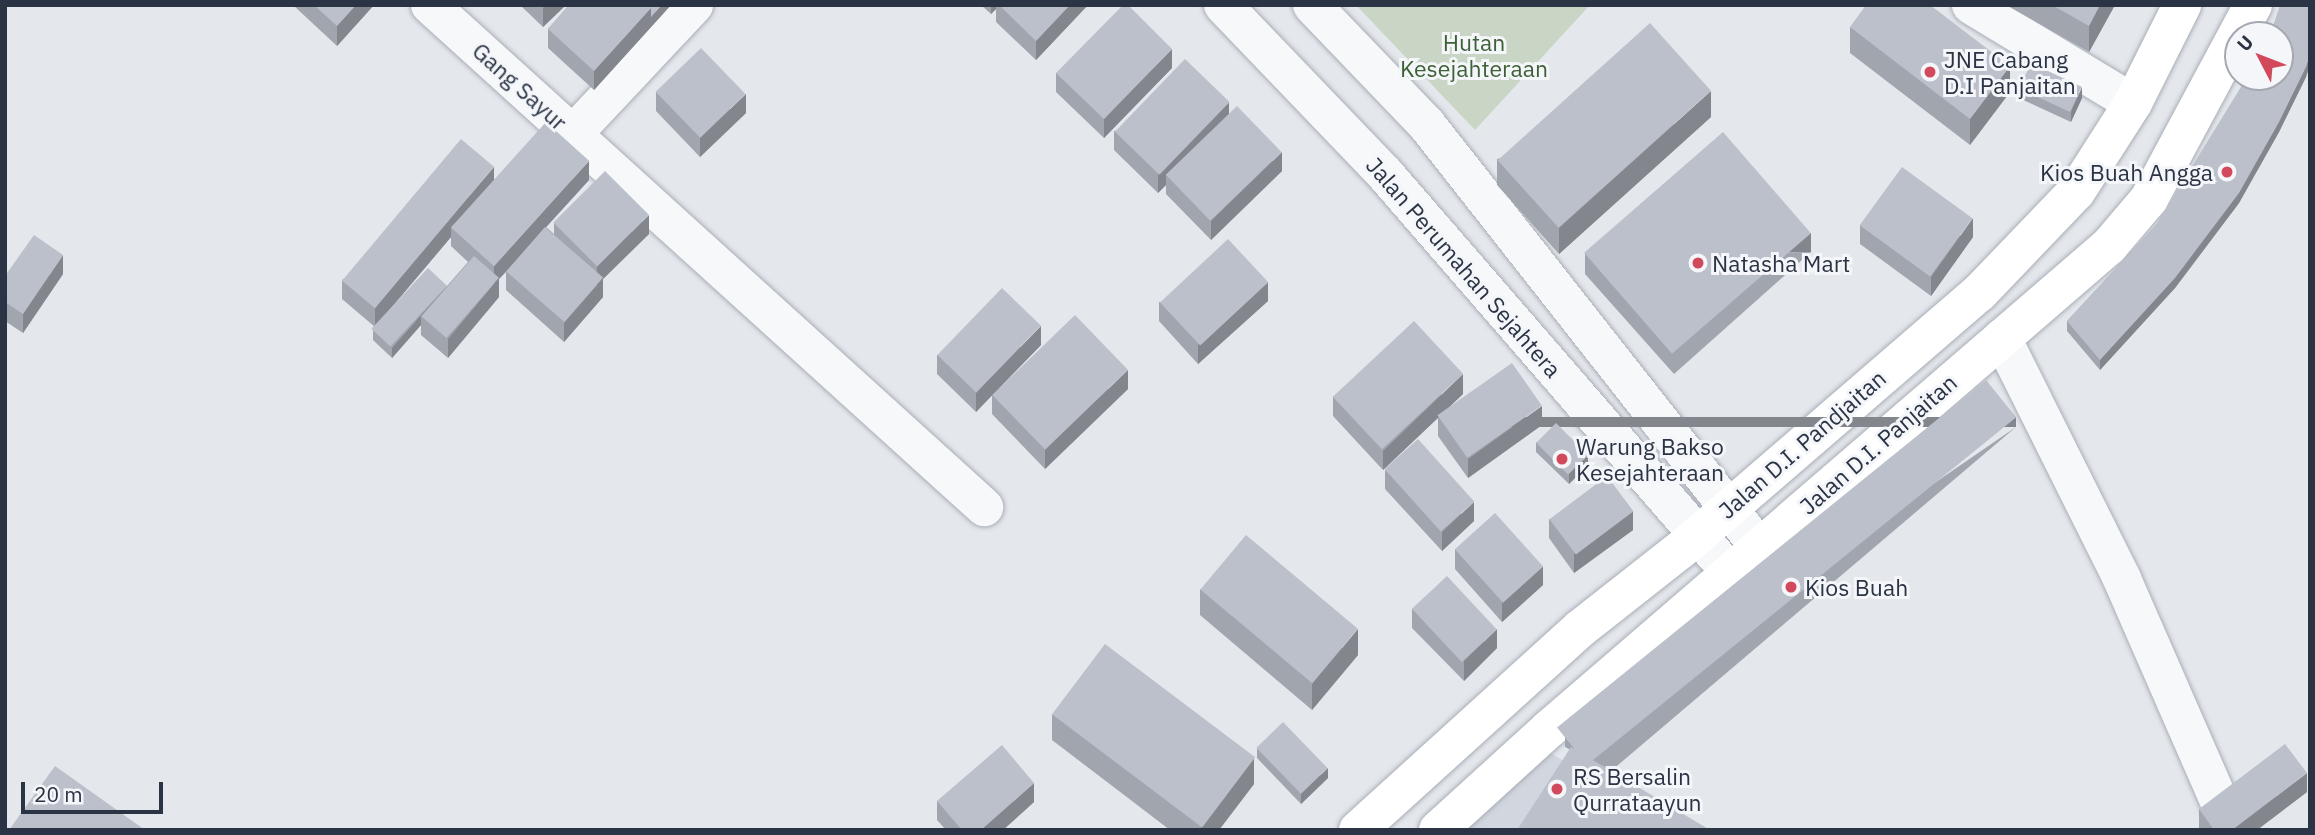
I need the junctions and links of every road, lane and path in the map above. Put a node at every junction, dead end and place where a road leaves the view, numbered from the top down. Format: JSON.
{"nodes":[{"id":1,"x":430,"y":5,"type":"edge"},
{"id":2,"x":694,"y":5,"type":"edge"},
{"id":3,"x":1223,"y":5,"type":"edge"},
{"id":4,"x":1312,"y":5,"type":"edge"},
{"id":5,"x":1971,"y":5,"type":"edge"},
{"id":6,"x":2182,"y":5,"type":"edge"},
{"id":7,"x":2253,"y":5,"type":"edge"},
{"id":8,"x":2133,"y":103,"type":"junction"},
{"id":9,"x":573,"y":134,"type":"junction"},
{"id":10,"x":2002,"y":338,"type":"junction"},
{"id":11,"x":984,"y":507,"type":"dead end"},
{"id":12,"x":1728,"y":509,"type":"junction"},
{"id":13,"x":1698,"y":535,"type":"junction"},
{"id":14,"x":1759,"y":547,"type":"junction"},
{"id":15,"x":1730,"y":572,"type":"junction"},
{"id":16,"x":2223,"y":810,"type":"edge"},
{"id":17,"x":1358,"y":830,"type":"edge"},
{"id":18,"x":1438,"y":830,"type":"edge"}],
"edges":[{"from":1,"to":9,"type":"street","name":"Gang Sayur"},
{"from":2,"to":9,"type":"street","name":"Gang Sayur"},
{"from":3,"to":13,"type":"street","name":"Jalan Perumahan Sejahtera"},
{"from":4,"to":12,"type":"street"},
{"from":5,"to":8,"type":"street"},
{"from":6,"to":8,"type":"highway","name":"Jalan D.I. Pandjaitan"},
{"from":7,"to":10,"type":"highway","name":"Jalan D.I. Panjaitan"},
{"from":8,"to":12,"type":"highway","name":"Jalan D.I. Pandjaitan"},
{"from":9,"to":11,"type":"street"},
{"from":10,"to":14,"type":"highway","name":"Jalan D.I. Panjaitan"},
{"from":10,"to":16,"type":"street"},
{"from":12,"to":13,"type":"highway","name":"Jalan D.I. Pandjaitan"},
{"from":12,"to":14,"type":"street"},
{"from":13,"to":15,"type":"street","name":"Jalan Perumahan Sejahtera"},
{"from":13,"to":17,"type":"highway","name":"Jalan D.I. Pandjaitan"},
{"from":14,"to":15,"type":"highway","name":"Jalan D.I. Panjaitan"},
{"from":15,"to":18,"type":"highway","name":"Jalan D.I. Panjaitan"}]}
